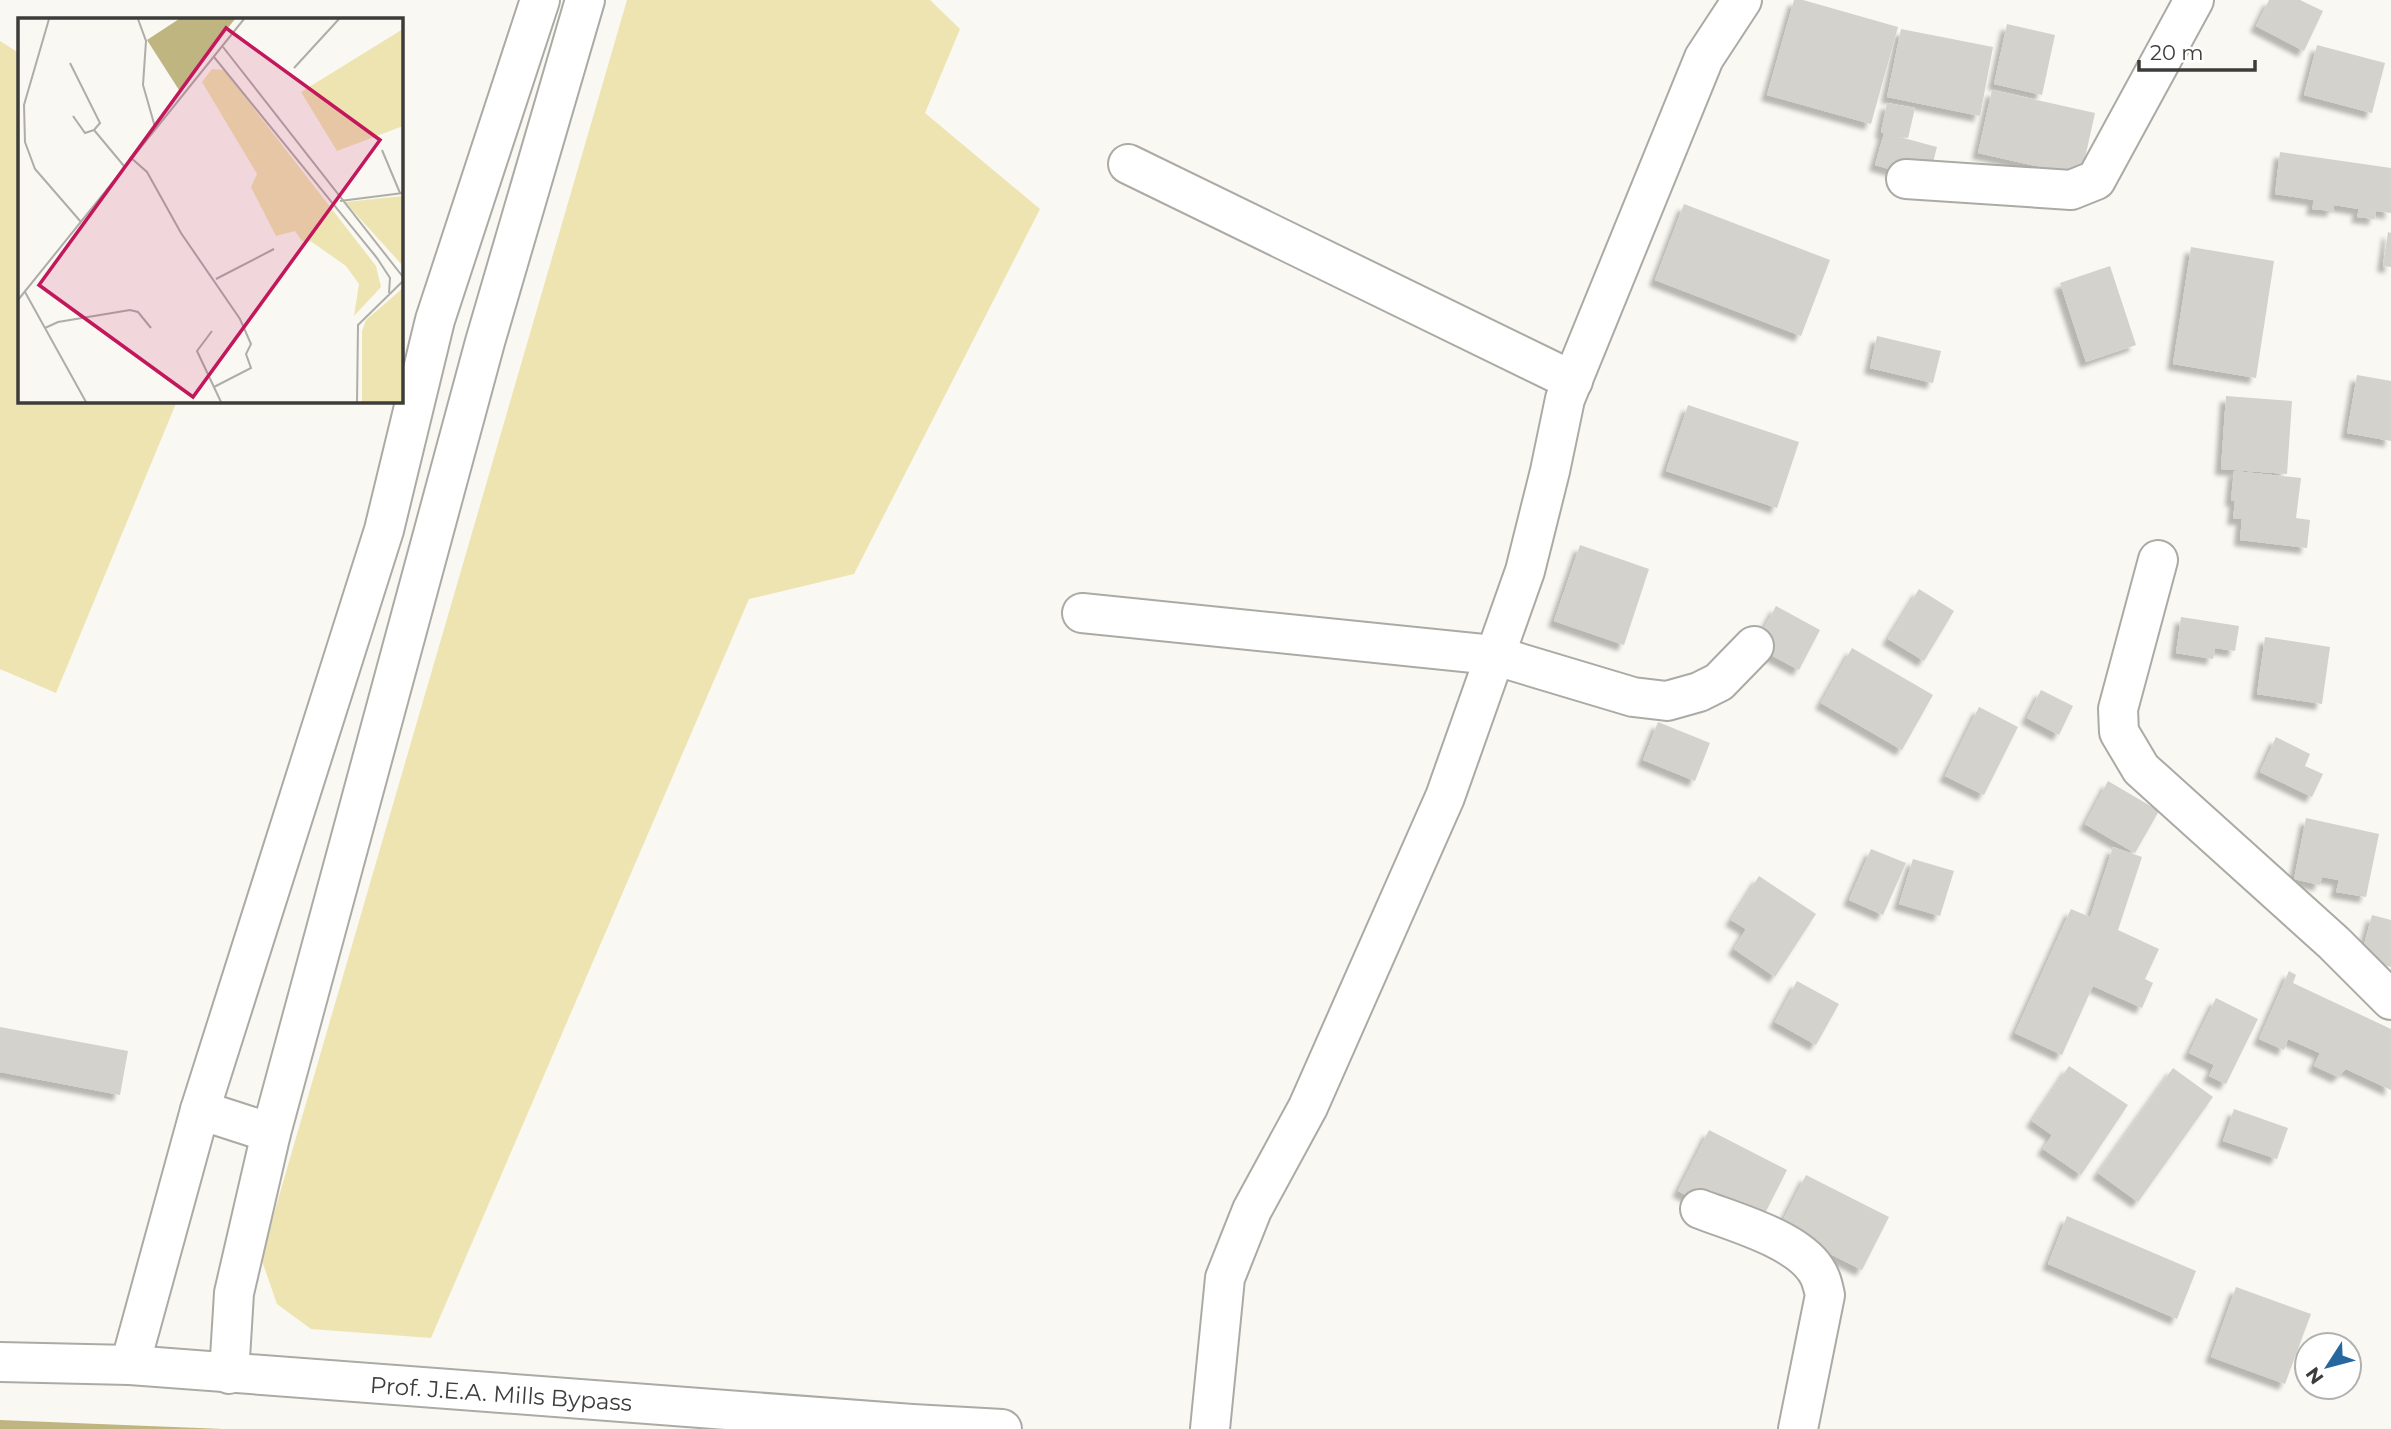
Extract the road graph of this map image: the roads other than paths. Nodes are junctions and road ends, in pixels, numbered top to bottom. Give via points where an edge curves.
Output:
1 (540, 0) edge
2 (584, 0) edge
3 (1742, 0) edge
4 (2194, 0) edge
5 (1129, 164) dead end
6 (1906, 179) dead end
7 (435, 320) junction
8 (485, 342) junction
9 (1573, 381) junction
10 (384, 530) junction
11 (428, 550) junction
12 (2158, 560) dead end
13 (1082, 613) dead end
14 (1754, 646) dead end
15 (1493, 655) junction
16 (2391, 1000) edge
17 (200, 1110) junction
18 (271, 1133) junction
19 (1700, 1209) dead end
20 (0, 1362) edge
21 (130, 1365) junction
22 (229, 1374) junction
23 (910, 1427) edge
24 (1002, 1429) edge
25 (1210, 1429) edge
26 (1798, 1429) edge

1 - 7 street
2 - 8 street
3 - 9 street via 1704,58
4 - 6 street via 2096,180 2071,190
5 - 9 street
7 - 8 street
7 - 10 street
8 - 11 street
9 - 15 street via 1564,399 1525,570
10 - 11 street
10 - 17 street
11 - 18 street
12 - 16 street via 2118,709 2119,732 2141,769
13 - 15 street
14 - 15 street via 1719,682 1667,701 1633,697
15 - 25 street via 1445,797 1308,1107 1252,1210 1225,1278
17 - 18 street
17 - 21 street
18 - 22 street via 234,1293
19 - 26 street via 1780,1241 1815,1268 1821,1281 1825,1295
20 - 21 street, Prof. J.E.A. Mills Bypass
21 - 22 street, Prof. J.E.A. Mills Bypass
22 - 23 street, Prof. J.E.A. Mills Bypass
23 - 24 street, Prof. J.E.A. Mills Bypass

